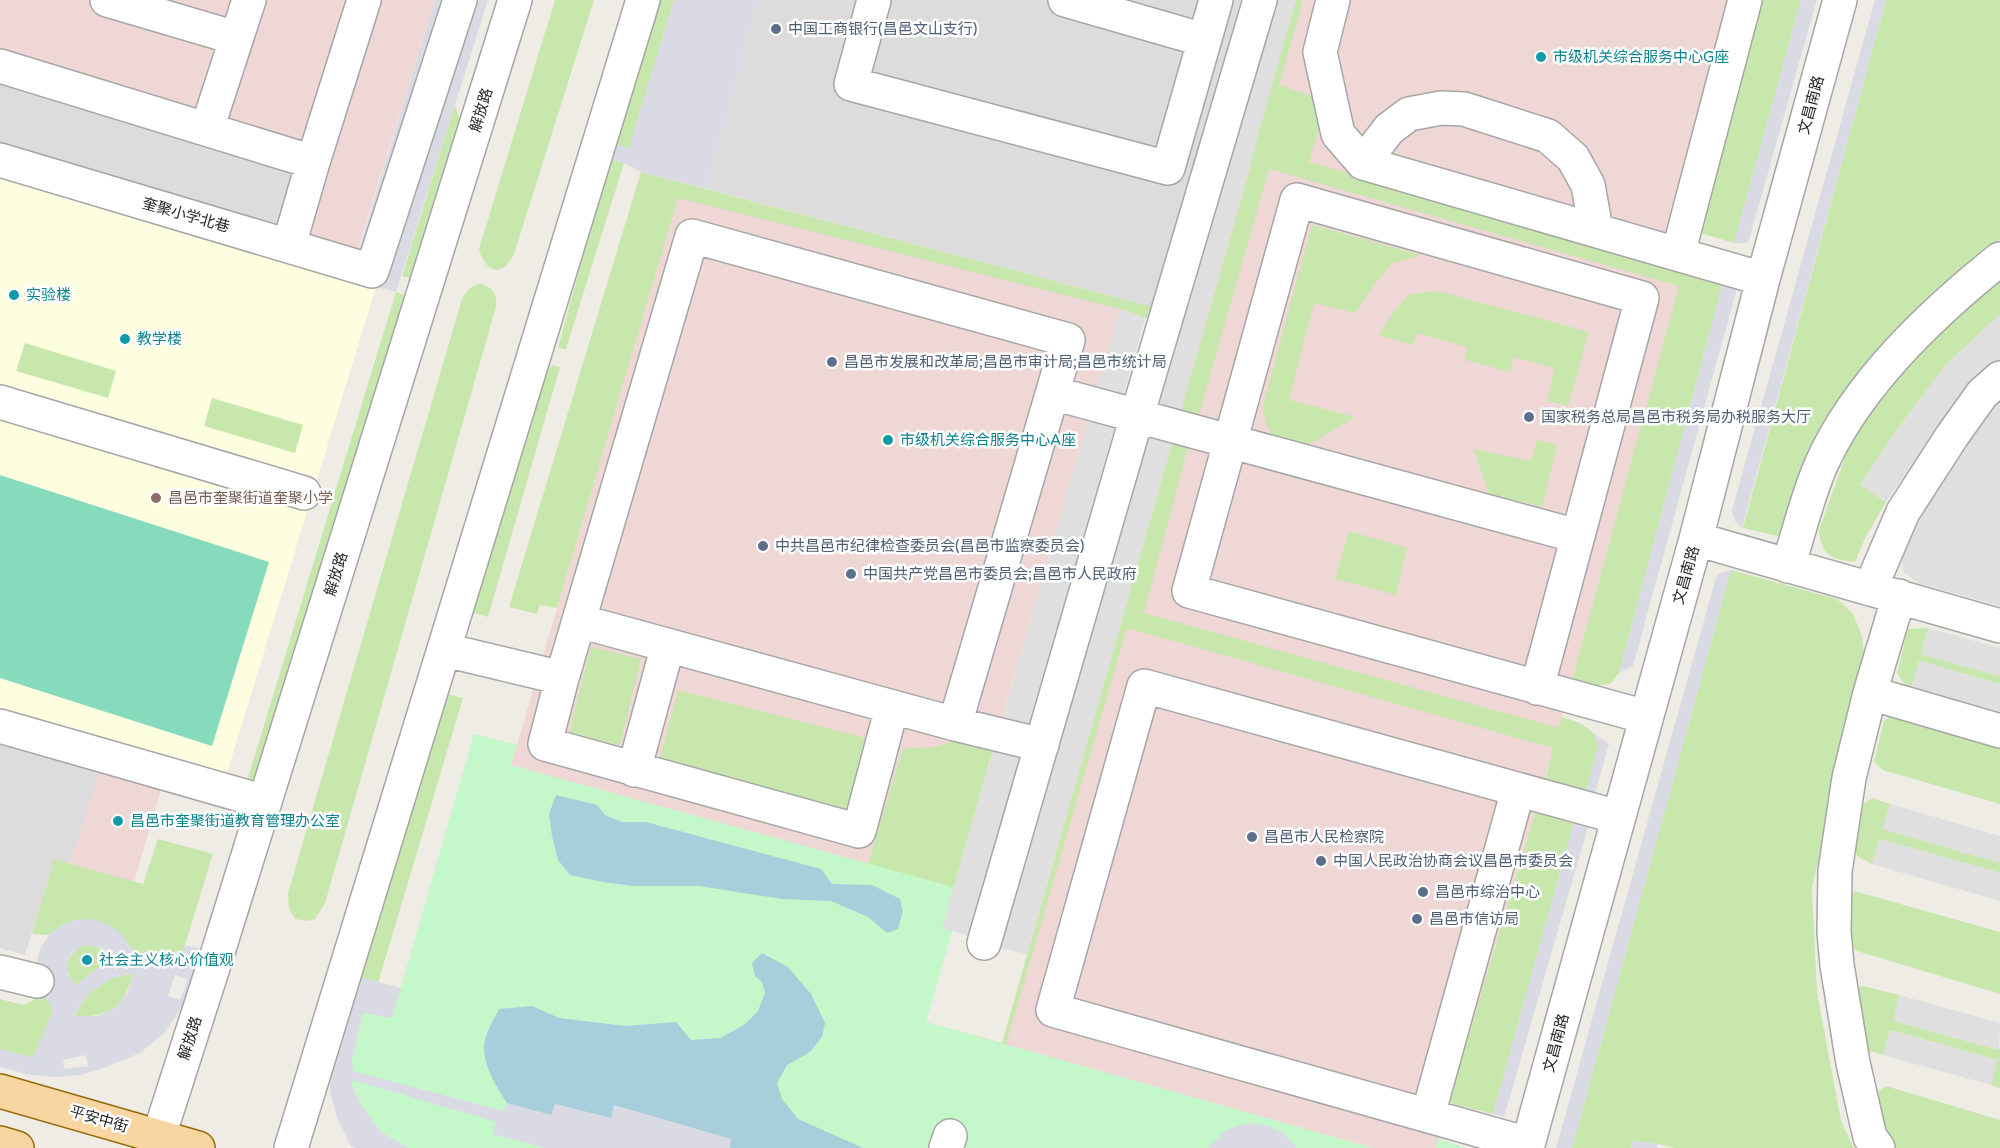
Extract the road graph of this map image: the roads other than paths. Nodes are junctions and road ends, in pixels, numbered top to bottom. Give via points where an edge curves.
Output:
1 (107, 0) edge
2 (249, 0) edge
3 (364, 0) edge
4 (460, 0) edge
5 (515, 0) edge
6 (643, 0) edge
7 (874, 0) edge
8 (1065, 0) edge
9 (1216, 0) edge
10 (1260, 0) edge
11 (1333, 0) edge
12 (1745, 0) edge
13 (1840, 0) edge
14 (236, 38) junction
15 (1204, 40) junction
16 (0, 66) edge
17 (207, 129) junction
18 (0, 160) edge
19 (313, 162) junction
20 (1363, 163) junction
21 (1596, 230) junction
22 (290, 245) junction
23 (1678, 254) junction
24 (2000, 259) edge
25 (1763, 279) junction
26 (2000, 378) edge
27 (1053, 393) junction
28 (0, 402) edge
29 (1137, 416) junction
30 (1231, 441) junction
31 (304, 493) dead end
32 (1578, 537) junction
33 (1696, 539) junction
34 (1788, 566) junction
35 (1884, 593) junction
36 (579, 621) junction
37 (2000, 626) edge
38 (668, 645) junction
39 (445, 650) junction
40 (562, 678) junction
41 (1537, 688) junction
42 (1870, 693) junction
43 (892, 707) junction
44 (1646, 717) junction
45 (955, 724) junction
46 (0, 726) edge
47 (2000, 731) edge
48 (1042, 745) junction
49 (634, 770) junction
50 (1518, 790) junction
51 (265, 802) junction
52 (1618, 817) junction
53 (984, 943) dead end
54 (0, 972) edge
55 (37, 981) dead end
56 (0, 1091) edge
57 (1428, 1115) junction
58 (156, 1142) edge
59 (0, 1143) edge
60 (1528, 1146) edge
61 (17, 1148) edge
62 (198, 1148) edge
63 (291, 1148) edge
64 (1878, 1148) edge

1 - 14 street
2 - 14 street
3 - 19 street
4 - 22 street, 奎聚小学北巷 via 372,271
5 - 51 street, 解放路
6 - 39 street
7 - 15 street via 851,84 1168,168
8 - 15 street
9 - 15 street
10 - 29 street
11 - 20 street via 1320,52 1338,134
12 - 23 street
13 - 25 street, 文昌南路
14 - 17 street
16 - 17 street
17 - 19 street
18 - 22 street, 奎聚小学北巷
19 - 22 street
20 - 21 street
20 - 21 street via 1389,129 1409,114 1441,108 1464,110 1548,136 1573,158 1588,185
21 - 23 street
23 - 25 street
24 - 34 street via 1928,321 1878,375 1845,422 1821,465
25 - 33 street, 文昌南路
26 - 35 street via 1982,394 1903,512
27 - 29 street
27 - 36 street via 1068,340 692,236
27 - 45 street
28 - 31 street
29 - 30 street
29 - 48 street
30 - 32 street
30 - 32 street via 1297,200 1308,203 1642,298
30 - 41 street via 1189,591
32 - 41 street
33 - 34 street
33 - 44 street, 文昌南路
34 - 35 street
35 - 37 street
35 - 42 street
36 - 38 street
36 - 40 street
38 - 43 street
38 - 49 street
39 - 40 street
39 - 63 street
40 - 49 street via 545,744
41 - 44 street
42 - 47 street
42 - 64 street via 1849,778 1834,871 1834,932 1853,1063 1870,1137
43 - 45 street
43 - 49 street via 859,831
44 - 52 street, 文昌南路
45 - 48 street
46 - 51 street
48 - 53 street
50 - 52 street
50 - 57 street
50 - 57 street via 1144,686 1059,987 1053,1010
51 - 58 street, 解放路
52 - 60 street, 文昌南路
54 - 55 street
56 - 58 main road, 平安中街
57 - 60 street
58 - 62 main road, 平安中街
59 - 61 main road

